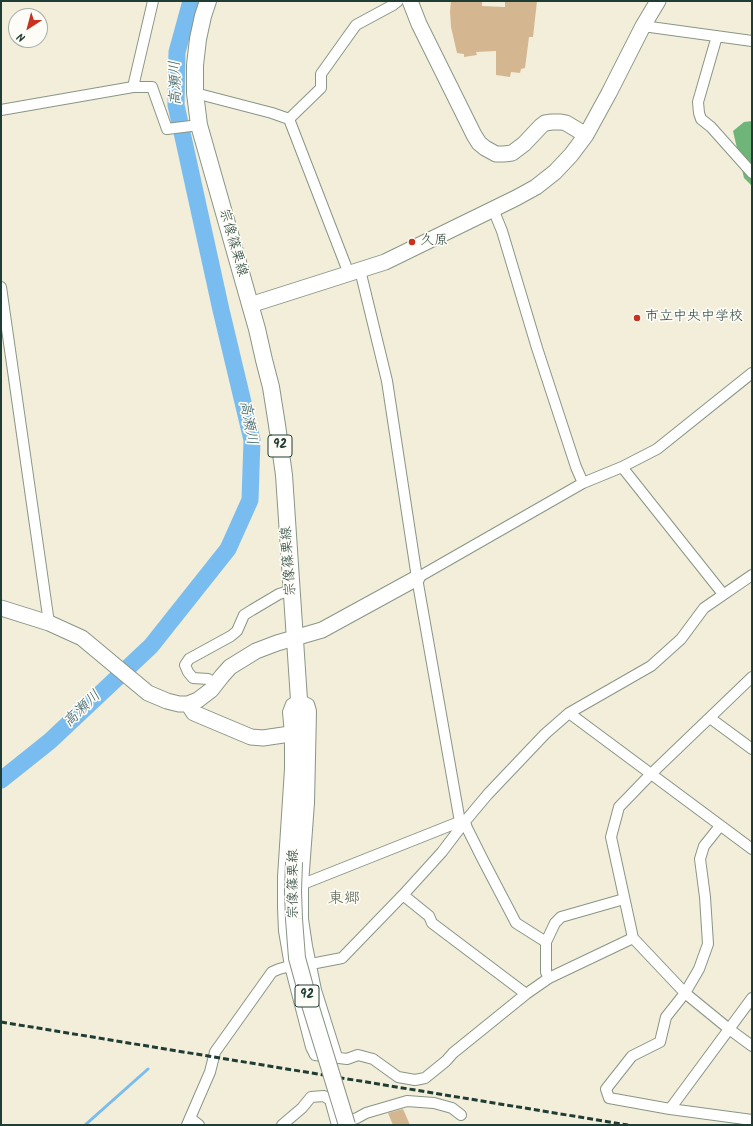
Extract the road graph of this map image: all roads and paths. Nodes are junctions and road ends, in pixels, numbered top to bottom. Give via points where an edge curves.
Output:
1 (154, 1) edge
2 (208, 1) edge
3 (398, 1) edge
4 (410, 1) edge
5 (658, 1) edge
6 (643, 26) junction
7 (716, 36) junction
8 (752, 41) edge
9 (133, 87) junction
10 (195, 93) junction
11 (1, 110) edge
12 (289, 119) junction
13 (195, 126) junction
14 (586, 135) junction
15 (752, 173) edge
16 (493, 209) junction
17 (355, 272) junction
18 (1, 287) edge
19 (250, 305) junction
20 (752, 373) edge
21 (622, 467) junction
22 (584, 483) junction
23 (752, 575) edge
24 (417, 578) junction
25 (292, 590) junction
26 (723, 594) junction
27 (1, 608) edge
28 (49, 623) junction
29 (295, 638) junction
30 (752, 677) edge
31 (216, 684) junction
32 (299, 699) junction
33 (188, 704) junction
34 (569, 713) junction
35 (710, 718) junction
36 (290, 734) junction
37 (752, 749) edge
38 (651, 774) junction
39 (464, 821) junction
40 (720, 826) junction
41 (752, 849) edge
42 (303, 884) junction
43 (403, 895) junction
44 (624, 899) junction
45 (633, 938) junction
46 (546, 942) junction
47 (311, 964) junction
48 (290, 966) junction
49 (549, 978) junction
50 (685, 993) junction
51 (526, 994) junction
52 (752, 998) edge
53 (729, 1029) junction
54 (752, 1046) edge
55 (337, 1057) junction
56 (670, 1109) junction
57 (461, 1115) dead end
58 (752, 1120) edge
59 (188, 1122) edge
60 (347, 1123) edge
61 (198, 1125) edge
62 (282, 1125) edge

1 - 9 street
2 - 10 main road, 宗像篠栗線 / 92 via 198,39
3 - 12 street via 356,25 321,74 321,88
4 - 14 street via 474,135 485,148 496,154 512,153 541,126 552,122 566,123
5 - 6 street
6 - 7 street
6 - 14 street
7 - 8 street
7 - 15 street via 698,102 699,113 701,119 711,126
9 - 11 street
9 - 13 street via 152,87 167,129
10 - 12 street
10 - 13 main road, 宗像篠栗線 / 92
12 - 17 street
13 - 19 main road, 宗像篠栗線 / 92
14 - 16 street via 555,172 536,187
16 - 17 street via 385,262
16 - 22 street via 571,452
17 - 19 street
17 - 24 street via 387,380
18 - 28 street
19 - 25 main road, 宗像篠栗線 / 92 via 271,387 277,425 284,475
20 - 21 street via 657,449
21 - 22 street
21 - 26 street
22 - 24 street
23 - 26 street
24 - 29 street via 322,630
24 - 39 street
25 - 29 main road, 宗像篠栗線 / 92
25 - 31 street via 279,594 244,615 237,631 185,665 192,678 208,679
26 - 34 street via 704,608 681,638 651,666
27 - 28 street
28 - 33 street via 82,638 148,693 167,701
29 - 31 street via 256,652 230,667
29 - 32 main road, 宗像篠栗線 / 92
30 - 35 street
31 - 33 street via 198,700
32 - 36 street via 290,704
32 - 42 street via 309,704 311,711 309,803
32 - 60 main road, 宗像篠栗線 / 92, bridge via 301,754 293,891 298,958
33 - 36 street via 194,713 251,737
34 - 38 street
34 - 39 street via 545,734
35 - 37 street
35 - 38 street
36 - 48 street via 283,908
38 - 40 street
38 - 44 street via 618,807 611,837
39 - 42 street
39 - 43 street via 442,852
39 - 46 street via 516,924
40 - 41 street
40 - 50 street via 704,846 700,859 708,944
42 - 47 street via 303,919
43 - 47 street via 342,958
43 - 51 street via 429,916 432,922
44 - 45 street
44 - 46 street via 561,917 555,923
45 - 49 street
45 - 50 street
46 - 49 street via 546,972
47 - 48 street
47 - 55 street via 316,990
48 - 55 street via 315,1055
48 - 59 street via 272,972 218,1047
49 - 51 street
50 - 53 street
50 - 56 street via 666,1017 660,1042 632,1056 606,1089 610,1098
51 - 55 street via 425,1078 415,1080 398,1077 373,1059 358,1055 347,1059
52 - 53 street
53 - 54 street
53 - 56 street
56 - 58 street
57 - 60 street via 452,1108 434,1103 407,1100 366,1113
59 - 61 street
60 - 62 street via 324,1096 311,1098

